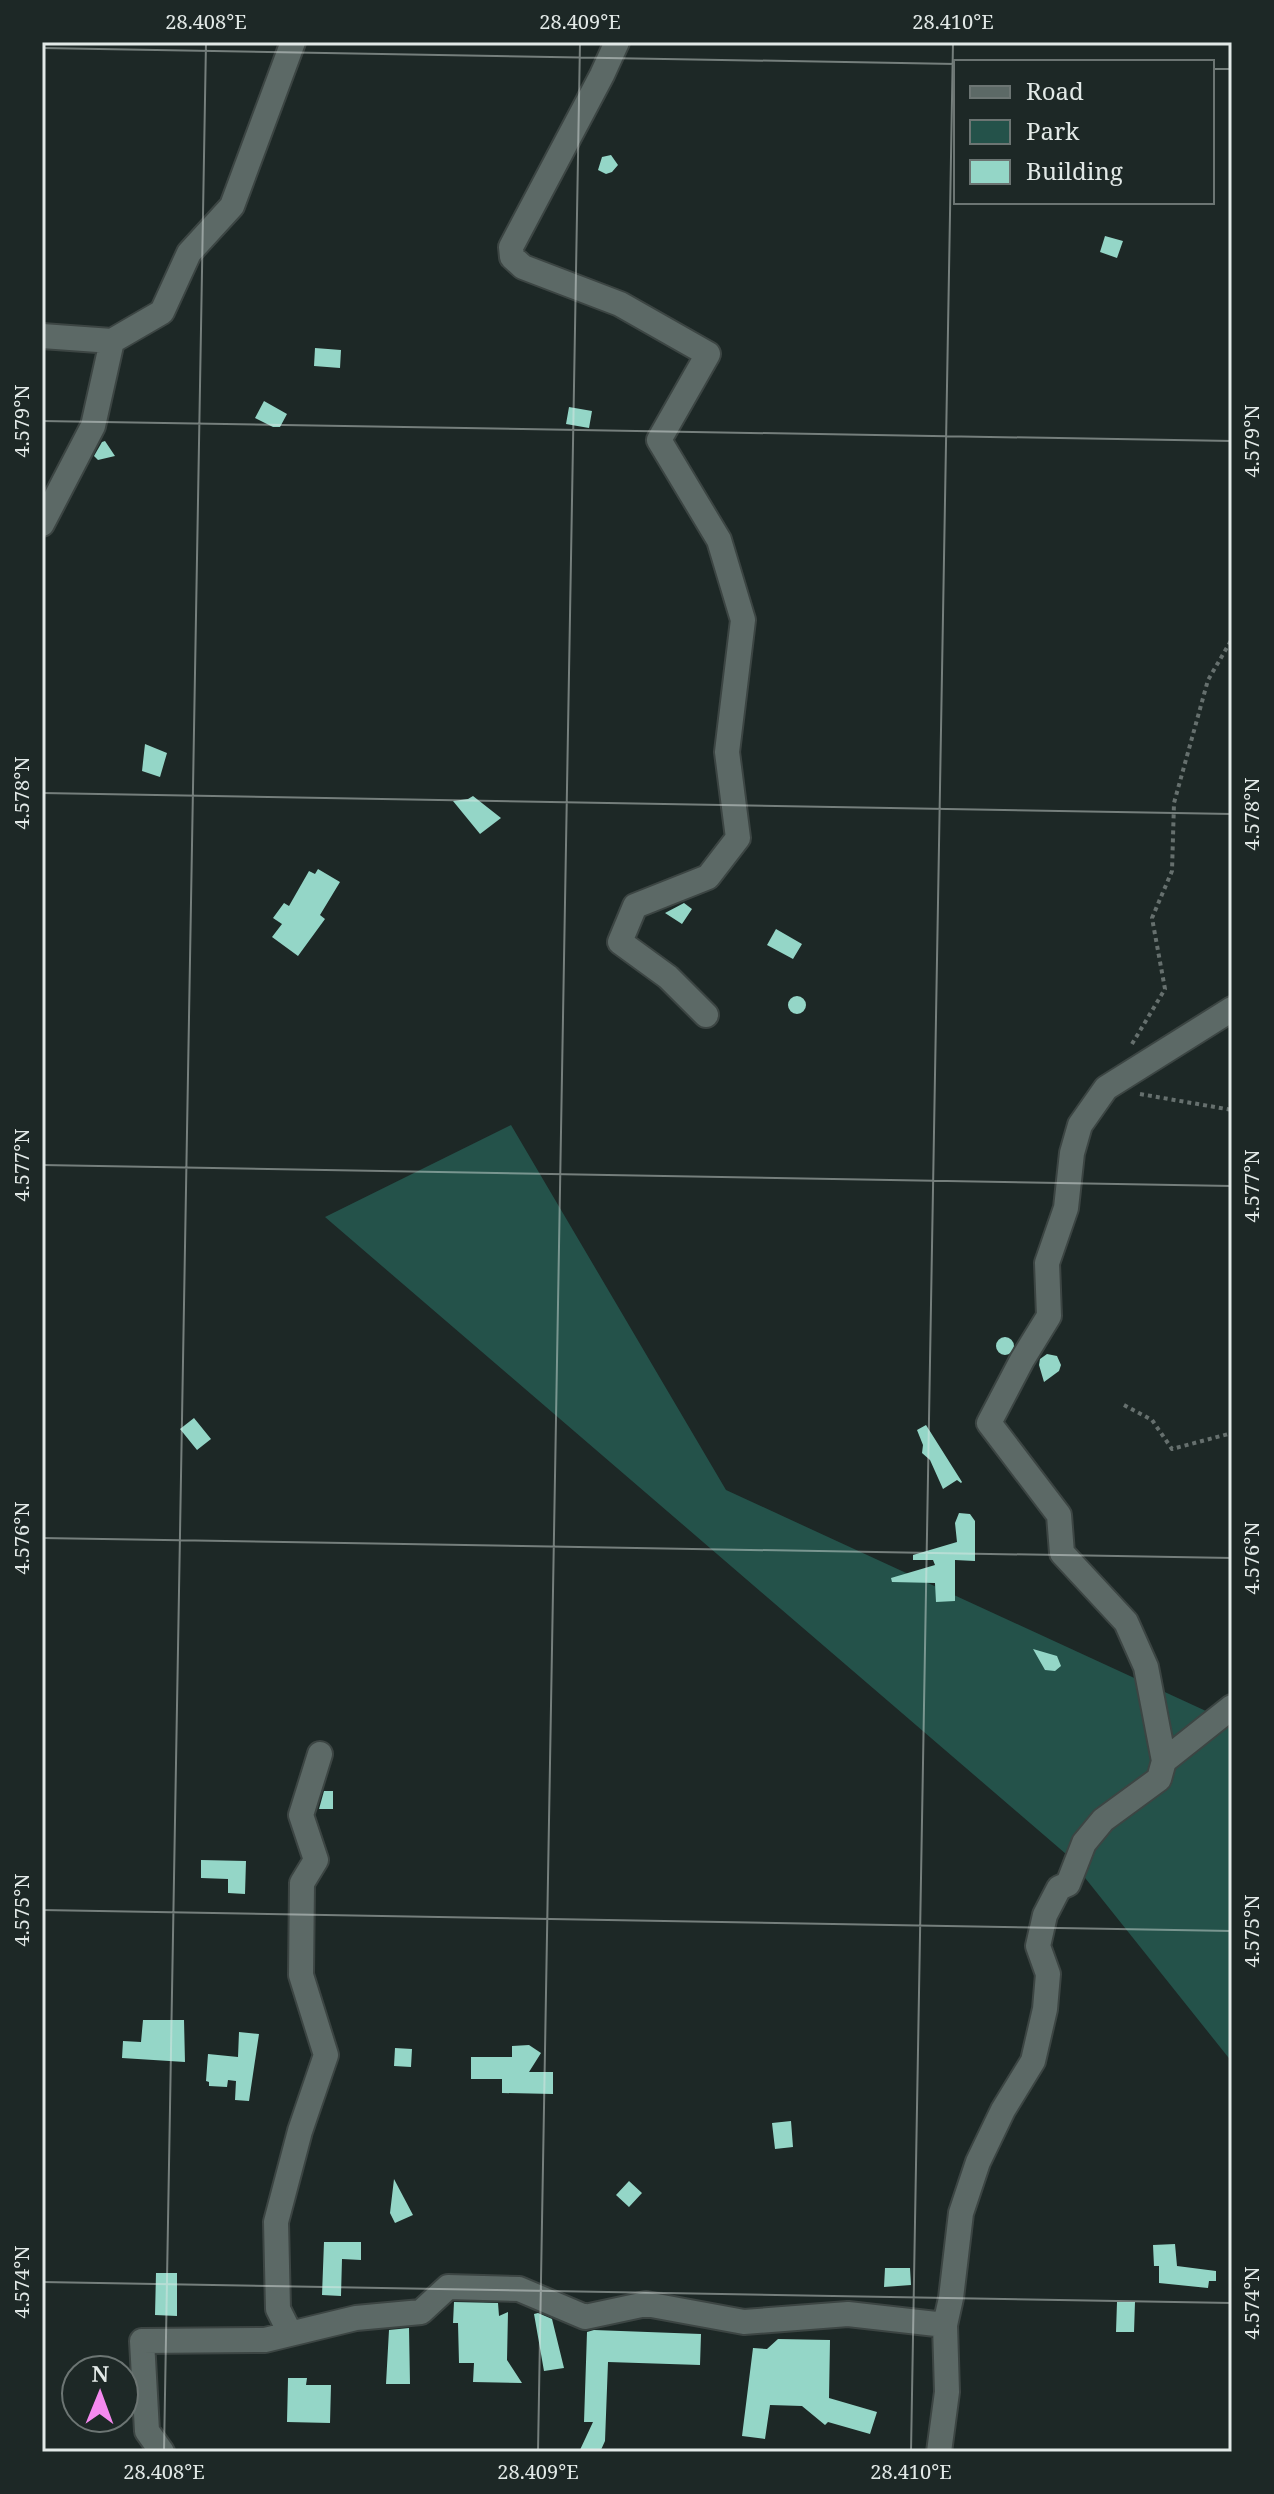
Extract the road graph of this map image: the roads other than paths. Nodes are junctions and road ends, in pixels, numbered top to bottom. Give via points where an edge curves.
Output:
1 (293, 42) edge
2 (617, 42) edge
3 (42, 336) edge
4 (112, 341) junction
5 (42, 524) edge
6 (1232, 1009) edge
7 (706, 1015) dead end
8 (1232, 1707) edge
9 (320, 1754) dead end
10 (1164, 1761) junction
11 (945, 2325) junction
12 (290, 2333) junction
13 (162, 2452) edge
14 (939, 2452) edge

1 - 4 street via 232,206 189,253 162,312
2 - 7 street via 511,247 512,257 523,267 620,304 708,354 659,440 719,540 743,620 727,752 738,838 708,877 635,906 620,942 668,977
3 - 4 street
4 - 5 street via 93,426
6 - 10 street via 1106,1088 1080,1125 1066,1208 1047,1263 1049,1316 989,1423 1059,1515 1062,1553 1126,1622 1146,1667
8 - 10 street
9 - 12 street via 301,1815 316,1860 302,1883 301,1975 326,2055 276,2222 278,2309
10 - 11 street via 1159,1779 1103,1820 1084,1843 1068,1884 1059,1888 1045,1915 1038,1946 1048,1974 1033,2061 978,2162 961,2213
11 - 12 street via 848,2314 744,2322 646,2304 585,2317 519,2289 448,2287 421,2312 356,2318
11 - 14 street via 947,2392
12 - 13 street via 265,2340 142,2341 147,2431

